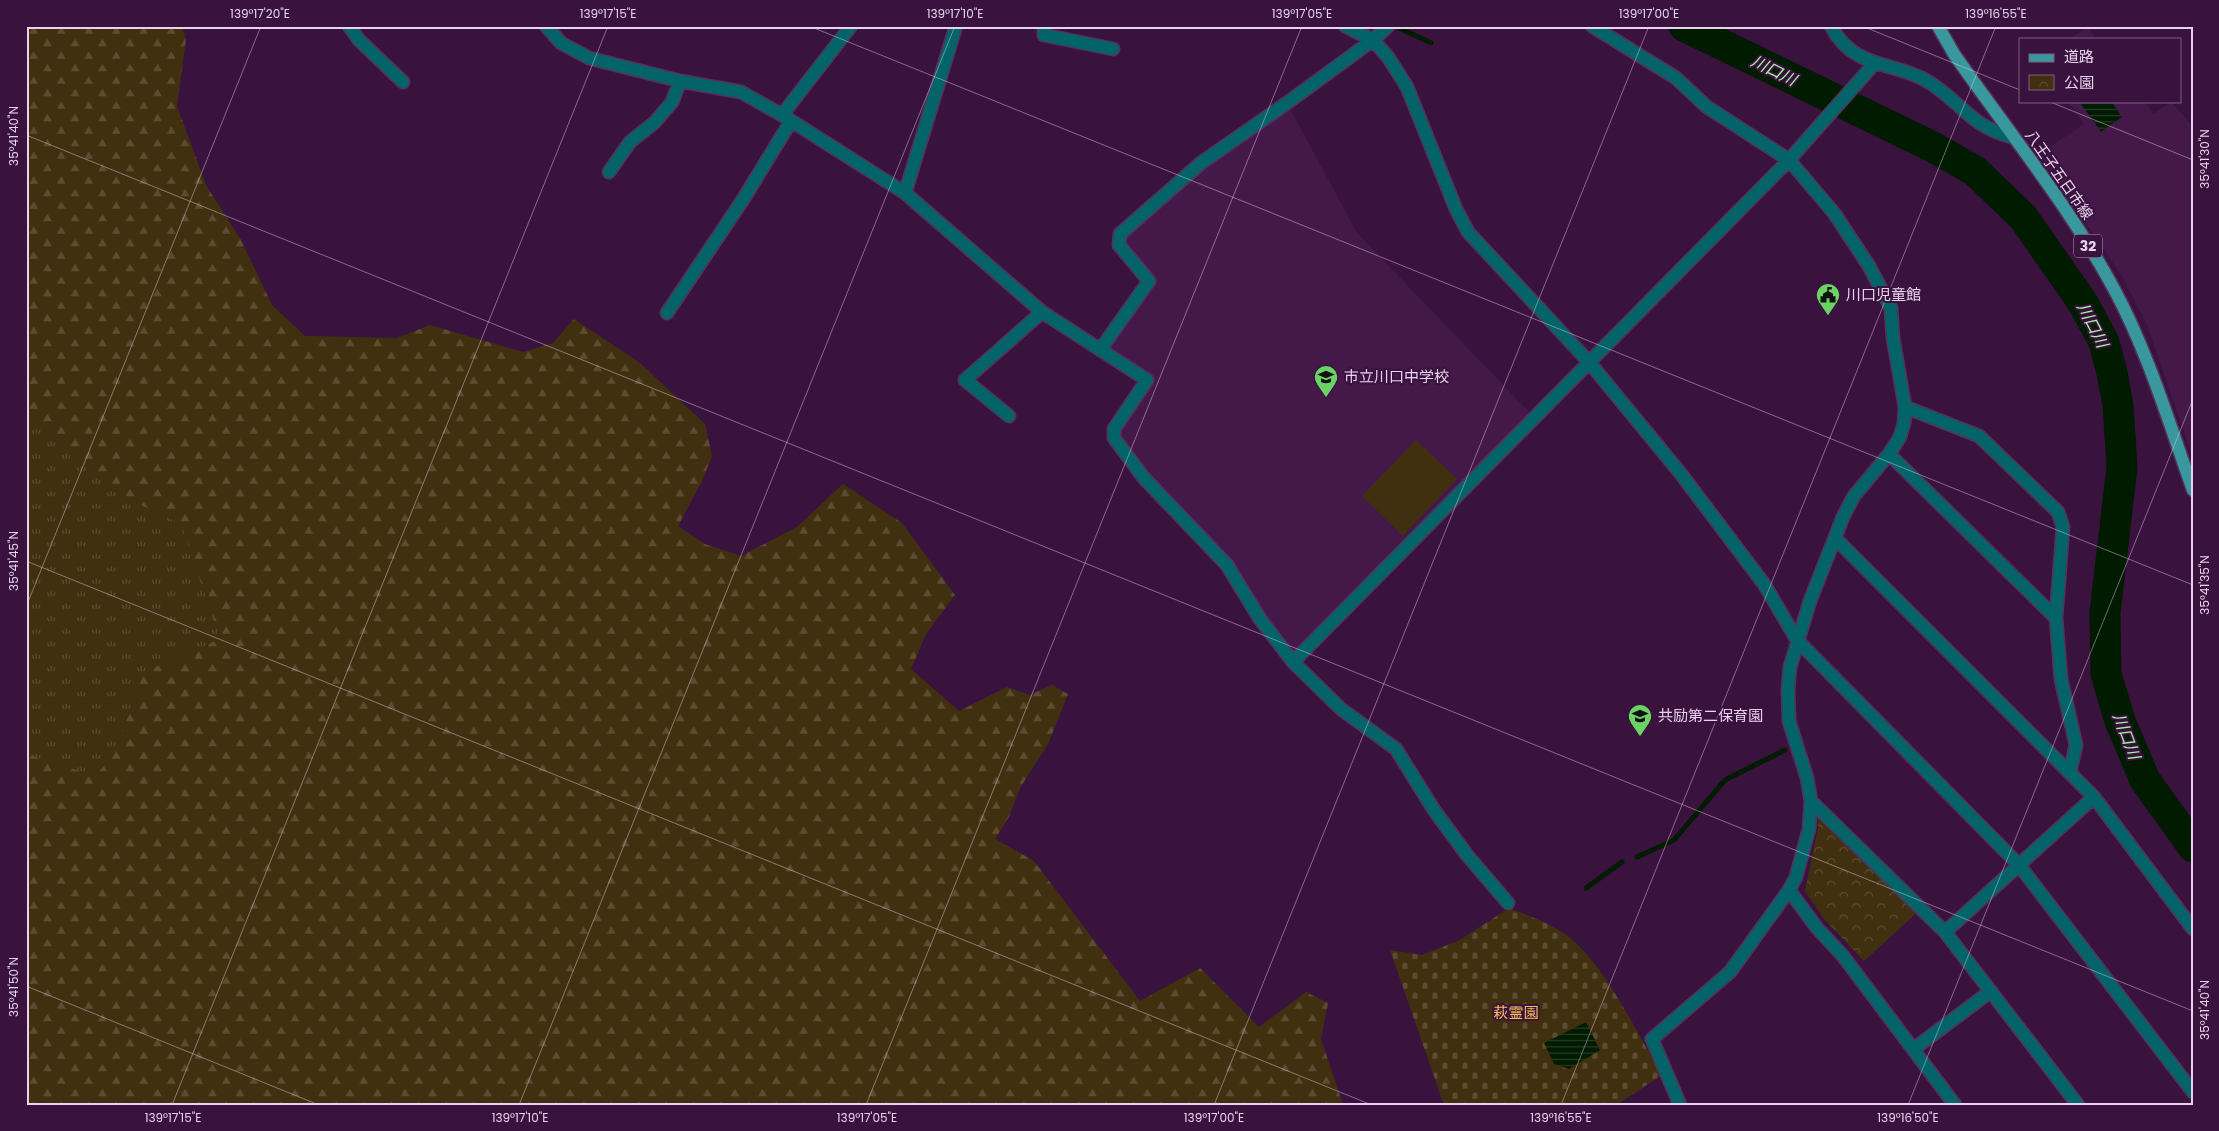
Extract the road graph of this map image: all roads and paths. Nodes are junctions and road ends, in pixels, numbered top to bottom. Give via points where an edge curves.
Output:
1 (349, 26) edge
2 (546, 26) edge
3 (851, 26) edge
4 (956, 26) edge
5 (1044, 26) edge
6 (1345, 26) edge
7 (1592, 26) edge
8 (1831, 26) edge
9 (1938, 26) edge
10 (1387, 28) edge
11 (1373, 40) junction
12 (1113, 49) dead end
13 (1874, 64) junction
14 (680, 81) junction
15 (403, 82) dead end
16 (786, 118) junction
17 (2012, 137) junction
18 (1789, 160) junction
19 (609, 172) dead end
20 (905, 193) junction
21 (1042, 312) junction
22 (667, 313) dead end
23 (1100, 350) junction
24 (1589, 362) junction
25 (1905, 407) junction
26 (1009, 416) dead end
27 (1889, 454) junction
28 (2193, 490) edge
29 (1835, 538) junction
30 (2056, 618) junction
31 (1797, 640) junction
32 (1293, 662) junction
33 (2070, 772) junction
34 (2094, 797) junction
35 (1811, 801) junction
36 (2019, 865) junction
37 (1789, 890) junction
38 (1508, 903) dead end
39 (2193, 929) edge
40 (1945, 932) junction
41 (1991, 991) junction
42 (1915, 1048) junction
43 (2193, 1092) edge
44 (1680, 1105) edge
45 (1955, 1105) edge
46 (2078, 1105) edge

1 - 15 street via 359,40
2 - 14 street via 561,44 589,58
3 - 16 street
4 - 20 street
5 - 12 street via 1044,35
6 - 11 street
7 - 18 street via 1676,78 1706,107
8 - 13 street via 1836,37
9 - 17 main road, 八王子五日市線 / 32
10 - 11 street
11 - 23 street via 1201,163 1120,234 1119,245 1149,282
11 - 24 street via 1407,87 1468,232
13 - 17 street via 1927,81 1988,130
13 - 18 street
14 - 16 street via 741,92
14 - 19 street via 672,102 655,122 630,142
16 - 20 street
16 - 22 street via 744,198
17 - 28 main road, 八王子五日市線 / 32 via 2077,229 2118,296 2138,340
18 - 24 street
18 - 25 street via 1834,213 1869,266 1891,308
20 - 21 street
21 - 23 street
21 - 26 street via 965,380
23 - 32 street via 1147,380 1114,429 1114,438 1144,478 1227,565 1260,619
24 - 31 street via 1681,474 1764,584
24 - 32 street
25 - 27 street via 1900,437
25 - 30 street via 1979,436 2058,512 2063,527
27 - 29 street via 1854,496
27 - 30 street
29 - 31 street
29 - 33 street
30 - 33 street via 2061,680 2076,745
31 - 35 street via 1790,667 1789,722
31 - 36 street
32 - 38 street via 1341,709 1396,749 1434,810
33 - 34 street
34 - 36 street
34 - 39 street
35 - 37 street via 1809,829 1796,877
35 - 40 street
36 - 40 street
36 - 43 street
37 - 42 street
37 - 44 street via 1730,972 1652,1038
40 - 41 street
41 - 42 street
41 - 46 street
42 - 45 street

